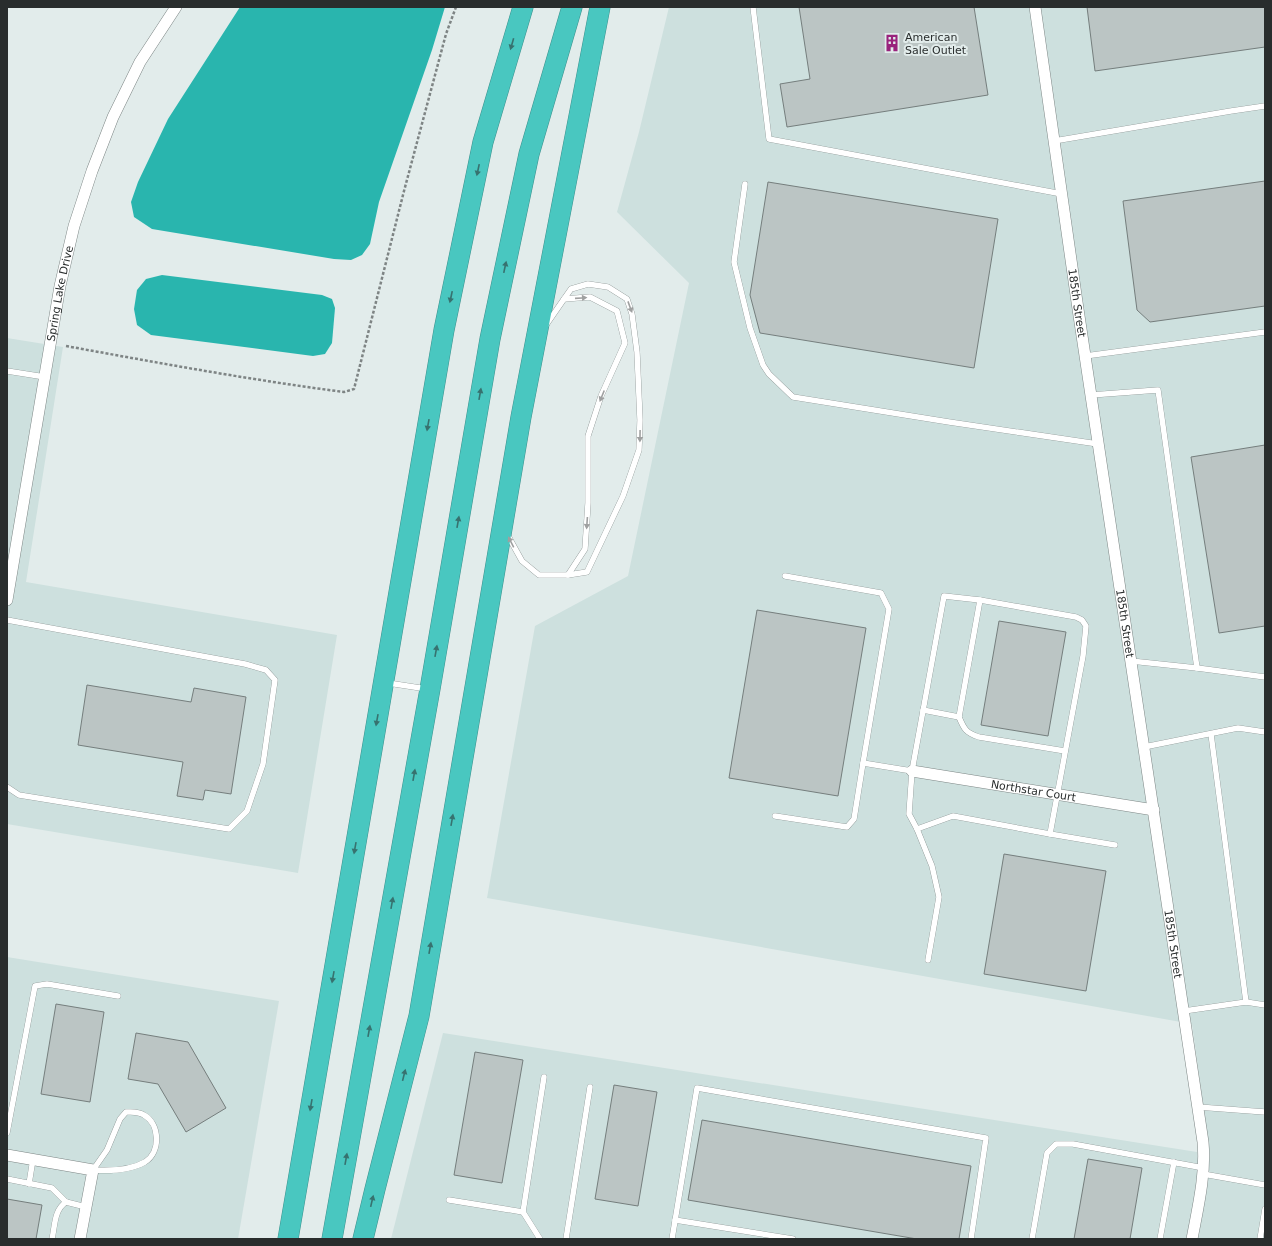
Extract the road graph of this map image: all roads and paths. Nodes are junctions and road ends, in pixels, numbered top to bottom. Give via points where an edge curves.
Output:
1 (176, 7) edge
2 (456, 7) edge
3 (523, 7) edge
4 (572, 7) edge
5 (600, 7) edge
6 (753, 7) edge
7 (1035, 7) edge
8 (1265, 106) edge
9 (1054, 141) junction
10 (745, 184) dead end
11 (1062, 194) junction
12 (564, 299) junction
13 (1265, 332) edge
14 (536, 340) junction
15 (66, 346) dead end
16 (1085, 356) junction
17 (7, 371) edge
18 (45, 377) junction
19 (1091, 395) junction
20 (1098, 444) junction
21 (502, 524) junction
22 (568, 575) junction
23 (785, 576) dead end
24 (9, 580) edge
25 (7, 600) edge
26 (980, 600) junction
27 (7, 620) edge
28 (1131, 661) junction
29 (1197, 668) junction
30 (1265, 677) edge
31 (384, 682) junction
32 (430, 689) junction
33 (923, 710) junction
34 (959, 717) junction
35 (1265, 732) edge
36 (1211, 734) junction
37 (1144, 747) junction
38 (1065, 751) junction
39 (863, 763) junction
40 (912, 771) junction
41 (7, 787) edge
42 (1057, 795) junction
43 (1154, 810) junction
44 (775, 816) dead end
45 (917, 829) junction
46 (1050, 834) junction
47 (1115, 845) dead end
48 (928, 960) dead end
49 (118, 996) dead end
50 (1246, 1002) junction
51 (1265, 1005) edge
52 (1184, 1011) junction
53 (544, 1077) dead end
54 (590, 1086) dead end
55 (1198, 1107) junction
56 (1265, 1112) edge
57 (7, 1133) edge
58 (7, 1155) edge
59 (33, 1160) junction
60 (1174, 1162) junction
61 (93, 1170) junction
62 (1204, 1171) junction
63 (7, 1180) edge
64 (30, 1184) junction
65 (1265, 1185) edge
66 (449, 1200) dead end
67 (66, 1202) junction
68 (86, 1207) junction
69 (1265, 1208) edge
70 (524, 1212) junction
71 (675, 1220) junction
72 (52, 1239) edge
73 (80, 1239) edge
74 (288, 1239) edge
75 (332, 1239) edge
76 (364, 1239) edge
77 (540, 1239) edge
78 (566, 1239) edge
79 (672, 1239) edge
80 (792, 1239) edge
81 (971, 1239) edge
82 (1032, 1239) edge
83 (1160, 1239) edge
84 (1192, 1239) edge
85 (1260, 1239) edge

1 - 18 street, Spring Lake Drive via 140,62 113,117 92,171 74,226 60,286
2 - 15 path via 446,34 354,388 344,392 279,384
3 -> 31 highway via 483,142 449,306
32 -> 4 highway via 490,338 528,154
5 - 14 highway
6 - 11 lane via 769,138
7 - 9 street, 185th Street
8 - 9 lane
9 - 11 street, 185th Street
10 - 20 lane via 734,262 750,328 764,365 769,374 793,397
11 - 16 street, 185th Street
12 - 14 lane
12 -> 22 lane via 590,297 616,311 625,343 601,396 588,436 585,549
12 -> 22 lane via 571,289 588,284 608,287 627,298 636,344 640,420 639,450 623,496 586,572
13 - 16 lane
14 - 21 highway
16 - 19 street, 185th Street
17 - 18 lane
18 - 24 street, Spring Lake Drive
19 - 20 street, 185th Street
19 - 29 lane via 1158,390
20 - 28 street, 185th Street
22 -> 21 lane via 539,575 522,561
76 -> 21 highway via 419,1016
23 - 39 lane via 881,593 889,609
24 - 25 street, Spring Lake Drive
26 - 33 lane via 944,596
26 - 34 lane
26 - 38 lane via 1076,617 1086,626
27 - 41 lane via 245,664 266,670 275,680 263,764 247,811 229,829 19,795
28 - 29 lane
28 - 37 street, 185th Street
29 - 30 lane
31 - 32 lane
31 -> 74 highway
75 -> 32 highway
33 - 34 lane
33 - 40 lane
34 - 38 lane via 963,728 979,737
35 - 36 lane via 1238,728
36 - 37 lane
36 - 50 lane
37 - 43 street, 185th Street
38 - 42 lane
39 - 40 lane
39 - 44 lane via 854,819 847,827
40 - 42 street, Northstar Court
40 - 45 lane via 909,814
42 - 43 street, Northstar Court
42 - 46 lane
43 - 52 street, 185th Street
45 - 46 lane via 952,816
45 - 48 lane via 932,866 939,897
46 - 47 lane
49 - 57 lane via 46,984 35,986
50 - 51 lane
50 - 52 lane
52 - 55 street, 185th Street
53 - 70 lane
54 - 78 lane
55 - 56 lane
55 - 62 street, 185th Street
58 - 59 street
59 - 61 street
59 - 64 lane
60 - 62 lane
60 - 82 lane via 1073,1144 1056,1144 1047,1153
60 - 83 lane
61 - 61 lane via 114,1171 145,1162 156,1145 153,1123 144,1115 126,1112 120,1119 107,1150
61 - 68 street
62 - 65 lane
62 - 84 street, 185th Street
63 - 64 lane
64 - 67 lane via 52,1188
66 - 70 lane
67 - 68 lane
67 - 72 lane via 57,1212
68 - 73 street
69 - 85 lane
70 - 77 lane
71 - 79 lane
71 - 80 lane
71 - 81 lane via 697,1088 986,1138

